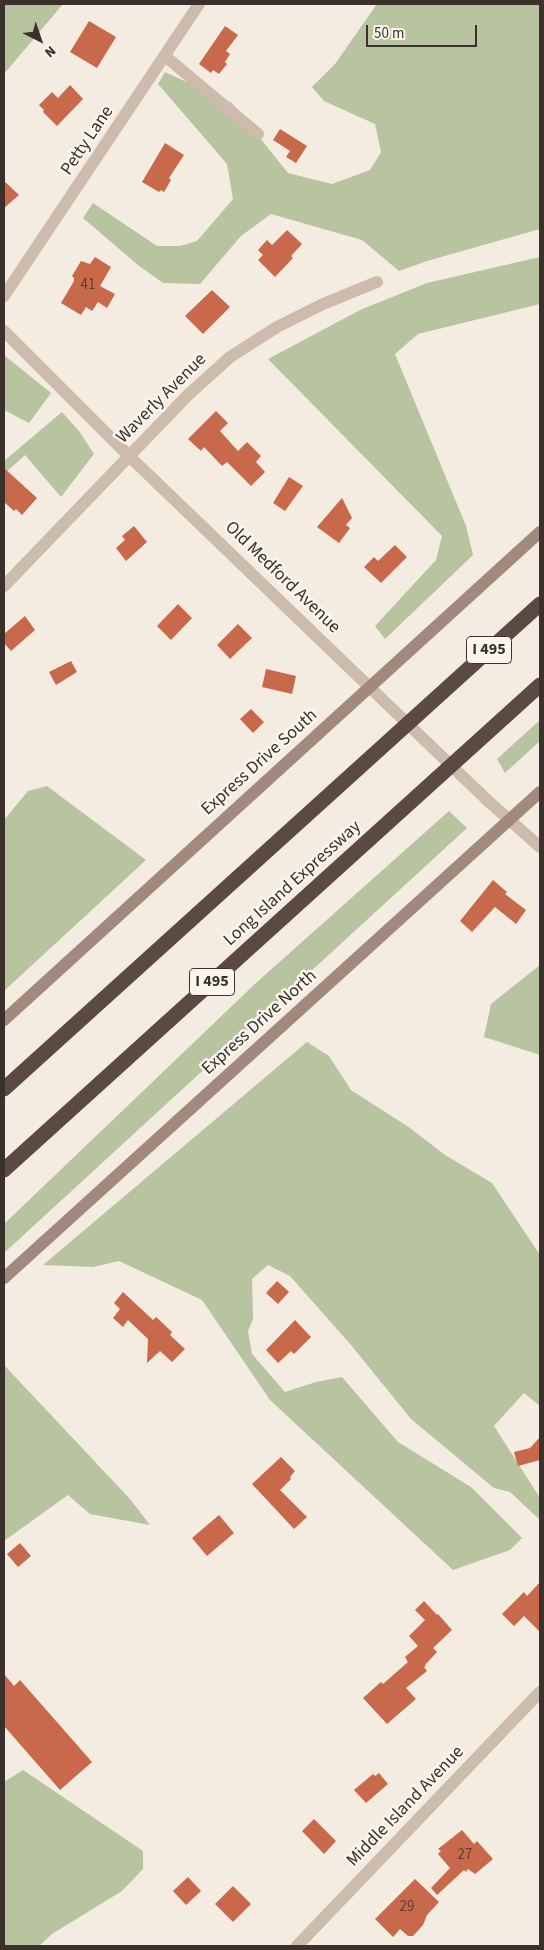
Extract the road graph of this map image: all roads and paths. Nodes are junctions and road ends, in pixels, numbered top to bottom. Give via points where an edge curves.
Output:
1 (199, 4) edge
2 (166, 56) junction
3 (258, 134) dead end
4 (376, 282) dead end
5 (4, 296) edge
6 (4, 331) edge
7 (129, 456) junction
8 (540, 532) edge
9 (4, 586) edge
10 (540, 604) edge
11 (540, 685) edge
12 (370, 686) junction
13 (540, 792) edge
14 (510, 820) junction
15 (540, 847) edge
16 (4, 1020) edge
17 (4, 1089) edge
18 (4, 1170) edge
19 (4, 1278) edge
20 (540, 1692) edge
21 (297, 1946) edge

1 - 2 street, Petty Lane
2 - 3 street
2 - 5 street, Petty Lane
4 - 7 street, Waverly Avenue via 277,327 230,357
6 - 7 street, Old Medford Avenue
7 - 9 street, Waverly Avenue
7 - 12 street, Old Medford Avenue
8 - 12 main road, Express Drive South
10 - 17 highway, I 495
11 - 18 highway, Long Island Expressway / I 495
12 - 14 street, Old Medford Avenue
12 - 16 main road, Express Drive South
13 - 14 main road, Express Drive North
14 - 15 street, Old Medford Avenue
14 - 19 main road, Express Drive North
20 - 21 street, Middle Island Avenue

